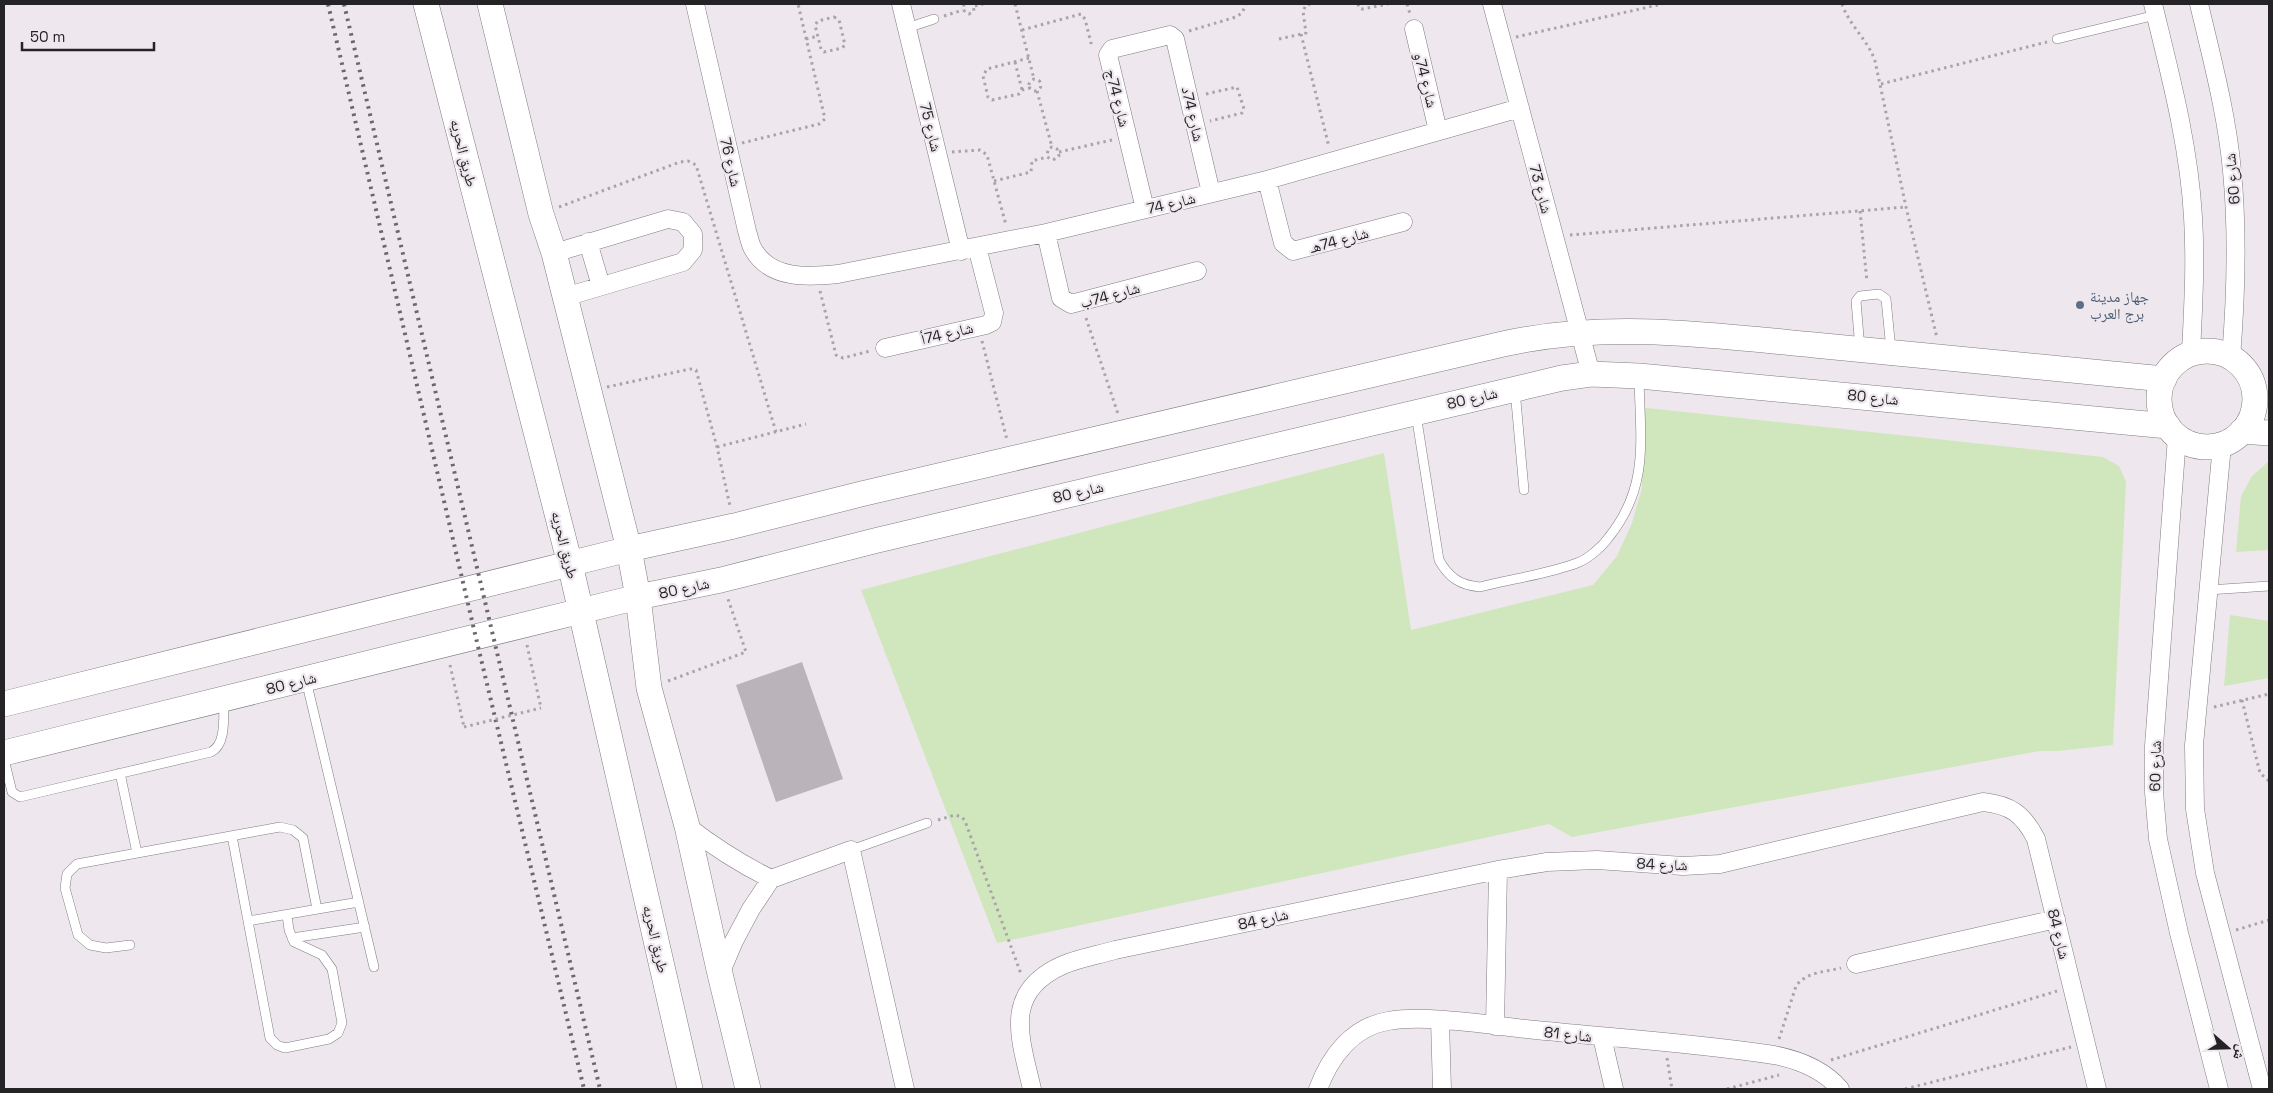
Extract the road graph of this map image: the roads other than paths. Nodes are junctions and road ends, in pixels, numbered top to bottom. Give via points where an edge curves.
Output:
1 (426, 4) edge
2 (490, 4) edge
3 (695, 4) edge
4 (901, 4) edge
5 (1492, 4) edge
6 (2199, 4) edge
7 (2154, 9) edge
8 (934, 19) road end
9 (907, 28) junction
10 (1414, 29) dead end
11 (1173, 36) joint
12 (2057, 39) road end
13 (1520, 108) junction
14 (1438, 131) junction
15 (1267, 180) junction
16 (1212, 193) junction
17 (1145, 209) junction
18 (1403, 222) dead end
19 (1046, 233) junction
20 (588, 242) junction
21 (969, 249) junction
22 (554, 253) junction
23 (1197, 272) dead end
24 (817, 276) joint
25 (601, 286) junction
26 (564, 297) junction
27 (1579, 331) junction
28 (885, 348) road end
29 (1860, 349) junction
30 (1892, 353) junction
31 (2191, 354) junction
32 (2231, 358) junction
33 (1591, 374) junction
34 (1639, 376) junction
35 (2164, 380) junction
36 (2261, 387) edge
37 (1515, 388) junction
38 (1415, 411) junction
39 (2172, 431) junction
40 (2242, 431) junction
41 (2269, 433) edge
42 (2222, 445) junction
43 (1524, 490) dead end
44 (629, 549) junction
45 (570, 564) junction
46 (2269, 586) edge
47 (2208, 590) junction
48 (638, 598) junction
49 (582, 612) junction
50 (305, 679) junction
51 (224, 699) junction
52 (4, 704) edge
53 (4, 753) edge
54 (4, 759) edge
55 (120, 774) junction
56 (927, 823) road end
57 (688, 826) junction
58 (232, 836) junction
59 (851, 850) junction
60 (137, 853) junction
61 (1498, 870) junction
62 (771, 879) junction
63 (359, 902) junction
64 (317, 909) junction
65 (287, 914) junction
66 (2056, 920) junction
67 (248, 921) junction
68 (365, 927) junction
69 (292, 938) junction
70 (130, 945) dead end
71 (1856, 964) road end
72 (374, 967) dead end
73 (720, 974) junction
74 (1440, 1021) junction
75 (1495, 1026) junction
76 (1602, 1037) junction
77 (690, 1089) edge
78 (748, 1089) edge
79 (905, 1089) edge
80 (1032, 1089) edge
81 (1318, 1089) edge
82 (1442, 1089) edge
83 (1614, 1089) edge
84 (1840, 1089) edge
85 (2097, 1089) edge
86 (2219, 1089) edge
87 (2262, 1089) edge

1 - 45 street, طريق الحريه
2 - 22 street via 541,214
3 - 24 street, شارع 76 via 754,250 767,265 785,274
4 - 9 street, شارع 75
5 - 13 street, شارع 73
6 - 32 street, شارع 60 via 2232,170 2235,257
7 - 12 lane
7 - 31 street via 2189,173 2195,262
8 - 9 lane
9 - 21 street, شارع 75 via 937,152
10 - 14 street, شارع 74و
11 - 16 street, شارع 74د
11 - 17 street, شارع 74ج via 1112,49 1108,53
13 - 14 street, شارع 74
13 - 27 street, شارع 73
14 - 15 street, شارع 74
15 - 16 street, شارع 74
15 - 18 street, شارع 74هـ via 1283,243 1293,251
16 - 17 street, شارع 74
17 - 19 street, شارع 74
19 - 21 street, شارع 74
19 - 23 street, شارع 74ب via 1061,298 1071,304
20 - 22 street
20 - 25 street
20 - 25 street via 668,219 683,222 693,234 693,250 683,262
21 - 24 street, شارع 74
21 - 28 street, شارع 74أ via 994,313 992,322
22 - 26 street
25 - 26 street
26 - 44 street
27 - 29 street via 1698,334
27 - 33 street, شارع 73
27 - 44 street via 1503,344
29 - 30 street
29 - 30 lane via 1855,302 1858,297 1882,294 1886,298
30 - 35 street
31 - 32 street via 2211,352
31 - 35 street via 2170,369
32 - 36 street
33 - 34 street, شارع 80
33 - 37 street, شارع 80
34 - 38 lane via 1640,461 1635,492 1623,520 1603,544 1578,563 1480,587 1455,581 1439,560
34 - 39 street, شارع 80
35 - 39 street via 2160,403
36 - 40 street
37 - 38 street, شارع 80
37 - 43 lane
38 - 48 street, شارع 80
39 - 42 street via 2194,445
39 - 86 street, شارع 60 via 2154,792 2158,839 2167,884
40 - 41 street
40 - 42 street
42 - 47 street
44 - 45 street
44 - 48 street
45 - 49 street, طريق الحريه
45 - 52 street
46 - 47 lane
47 - 87 street via 2194,745 2195,809 2205,873
48 - 49 street, شارع 80
48 - 57 street via 649,688
49 - 50 street, شارع 80
49 - 77 street, طريق الحريه
50 - 51 street, شارع 80
50 - 63 lane
51 - 53 street, شارع 80
51 - 55 lane via 221,742 216,750
54 - 55 lane via 12,792 20,797
55 - 60 lane
56 - 59 lane
57 - 62 street via 714,847
57 - 73 street
58 - 60 lane
58 - 64 lane via 280,827 293,830 303,838
58 - 67 lane
59 - 62 street
59 - 79 street
60 - 70 lane via 77,864 67,874 65,888 78,935 90,945 106,948
61 - 66 street, شارع 84 via 1547,862 1596,860 1683,866 1720,864 1983,802 2000,804 2015,811 2028,824 2036,839
61 - 75 street
61 - 80 street, شارع 84 via 1115,950 1065,964 1048,973 1028,991 1019,1022
62 - 73 street via 742,925
63 - 64 lane
63 - 68 lane
64 - 65 lane
65 - 67 lane
65 - 69 lane
66 - 71 street
66 - 85 street, شارع 84
67 - 69 lane via 270,1038 285,1048 329,1039 338,1033 342,1023 332,968 322,955
68 - 69 lane
68 - 72 lane
73 - 78 street
74 - 75 street, شارع 81
74 - 81 street, شارع 81 via 1387,1021 1364,1030 1343,1045 1328,1065
74 - 82 street
75 - 76 street, شارع 81
76 - 83 street
76 - 84 street, شارع 81 via 1793,1059 1811,1066

